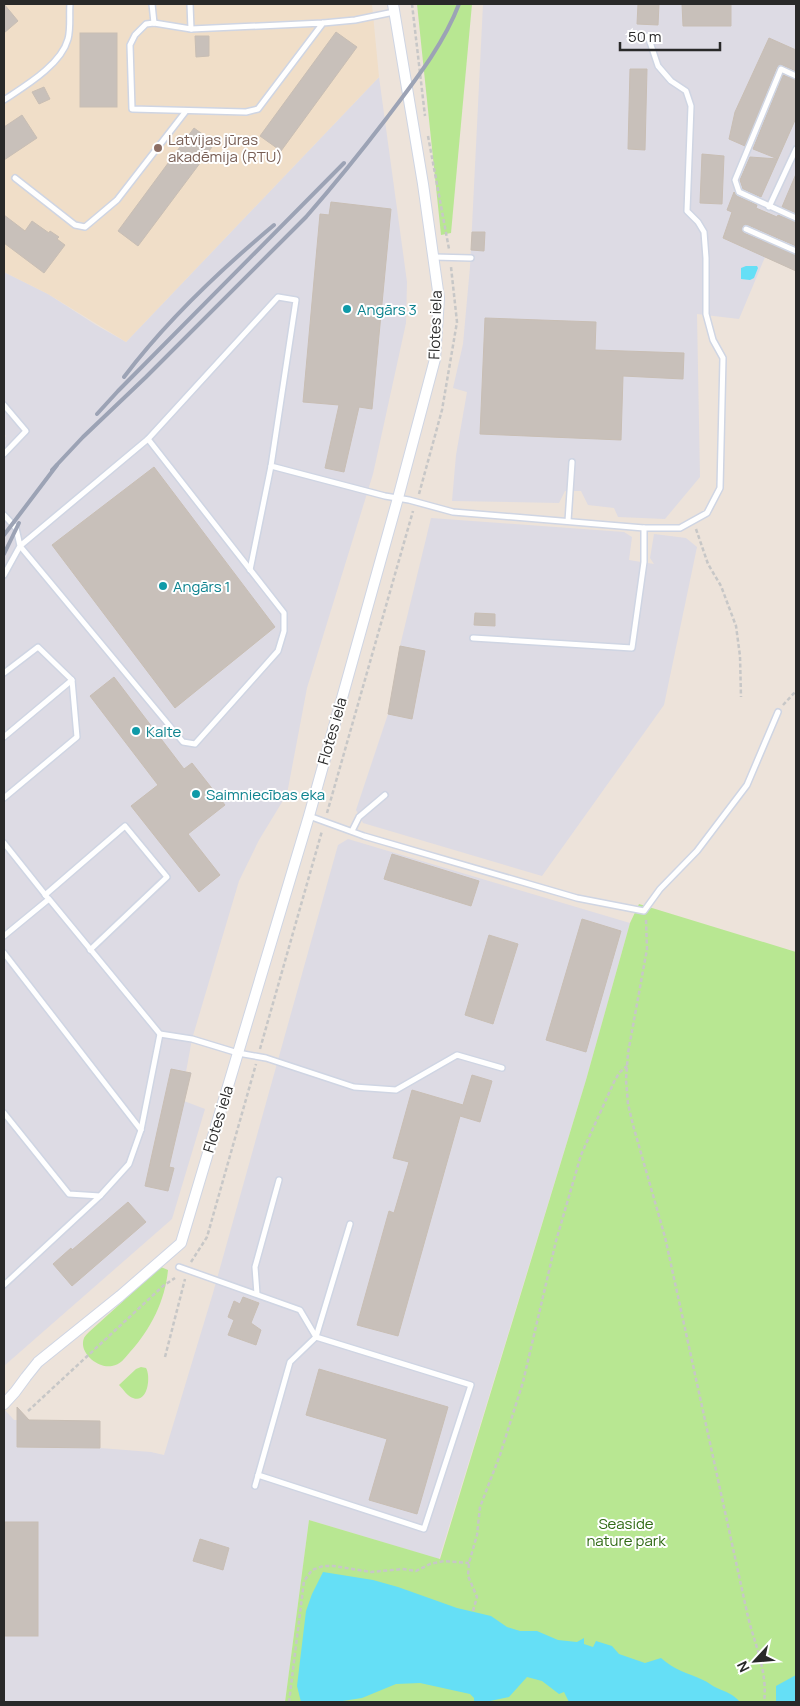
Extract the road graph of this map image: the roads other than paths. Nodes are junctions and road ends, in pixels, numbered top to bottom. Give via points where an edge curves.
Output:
1 (70, 4) edge
2 (152, 4) edge
3 (190, 4) edge
4 (394, 8) edge
5 (154, 23) junction
6 (323, 23) junction
7 (190, 29) junction
8 (648, 36) dead end
9 (796, 76) edge
10 (4, 100) edge
11 (186, 111) junction
12 (796, 149) edge
13 (15, 178) dead end
14 (769, 207) junction
15 (796, 218) edge
16 (746, 229) dead end
17 (796, 251) edge
18 (433, 257) junction
19 (470, 258) dead end
20 (4, 405) edge
21 (148, 440) junction
22 (4, 454) edge
23 (572, 462) dead end
24 (271, 466) junction
25 (398, 498) junction
26 (4, 515) edge
27 (568, 521) junction
28 (644, 528) junction
29 (20, 546) junction
30 (250, 570) junction
31 (4, 575) edge
32 (473, 638) dead end
33 (4, 673) edge
34 (72, 680) junction
35 (778, 712) road end
36 (4, 737) edge
37 (385, 795) dead end
38 (4, 798) edge
39 (308, 816) junction
40 (352, 831) junction
41 (4, 843) edge
42 (47, 897) junction
43 (4, 936) edge
44 (90, 950) junction
45 (4, 953) edge
46 (160, 1034) junction
47 (238, 1053) junction
48 (502, 1068) dead end
49 (4, 1113) edge
50 (141, 1130) junction
51 (279, 1180) dead end
52 (100, 1196) junction
53 (350, 1224) dead end
54 (179, 1267) dead end
55 (4, 1285) edge
56 (257, 1294) junction
57 (316, 1337) junction
58 (4, 1404) edge
59 (258, 1475) junction
60 (255, 1486) dead end

1 - 10 lane via 68,40 56,60
2 - 5 lane
3 - 7 lane
4 - 6 lane via 355,20
4 - 18 street, Flotes iela
5 - 7 lane
5 - 11 lane via 146,24 130,46 132,109
6 - 7 lane
6 - 11 lane via 258,109 246,112
8 - 28 lane via 658,66 686,91 691,106 686,210 704,232 706,314 713,340 723,358 720,488 707,513 680,528
9 - 14 lane via 781,69 735,180 739,192
11 - 13 lane via 117,200 85,227 75,225
12 - 14 lane
14 - 15 lane
16 - 17 lane
18 - 19 lane
18 - 25 street, Flotes iela via 439,298 435,359
20 - 22 lane via 26,431
21 - 24 lane via 278,297 296,300
21 - 29 lane
21 - 30 lane
23 - 27 lane
24 - 25 lane
24 - 30 lane
25 - 27 lane via 453,512
25 - 39 street, Flotes iela
26 - 29 lane via 16,528
27 - 28 lane
28 - 32 lane via 644,562 632,648
29 - 30 lane via 183,742 196,744 278,651 284,631 284,613
29 - 31 lane
33 - 34 lane via 38,647
34 - 36 lane
34 - 38 lane via 77,737
35 - 40 lane via 747,785 697,851 660,889 644,911 577,898
37 - 40 lane via 359,817
39 - 40 lane
39 - 47 street, Flotes iela
41 - 42 lane
42 - 43 lane
42 - 44 lane
42 - 44 lane via 125,826 167,877
44 - 46 lane
45 - 50 lane
46 - 47 lane via 192,1039
46 - 50 lane
47 - 48 lane via 266,1058 354,1087 396,1090 457,1055
47 - 58 street, Flotes iela via 181,1243 38,1362
49 - 52 lane via 69,1194
50 - 52 lane via 129,1164
51 - 56 lane via 255,1267
52 - 55 lane
53 - 57 lane
54 - 56 lane
56 - 57 lane via 300,1310
57 - 59 lane via 290,1362
57 - 59 lane via 471,1385 424,1529
59 - 60 lane

